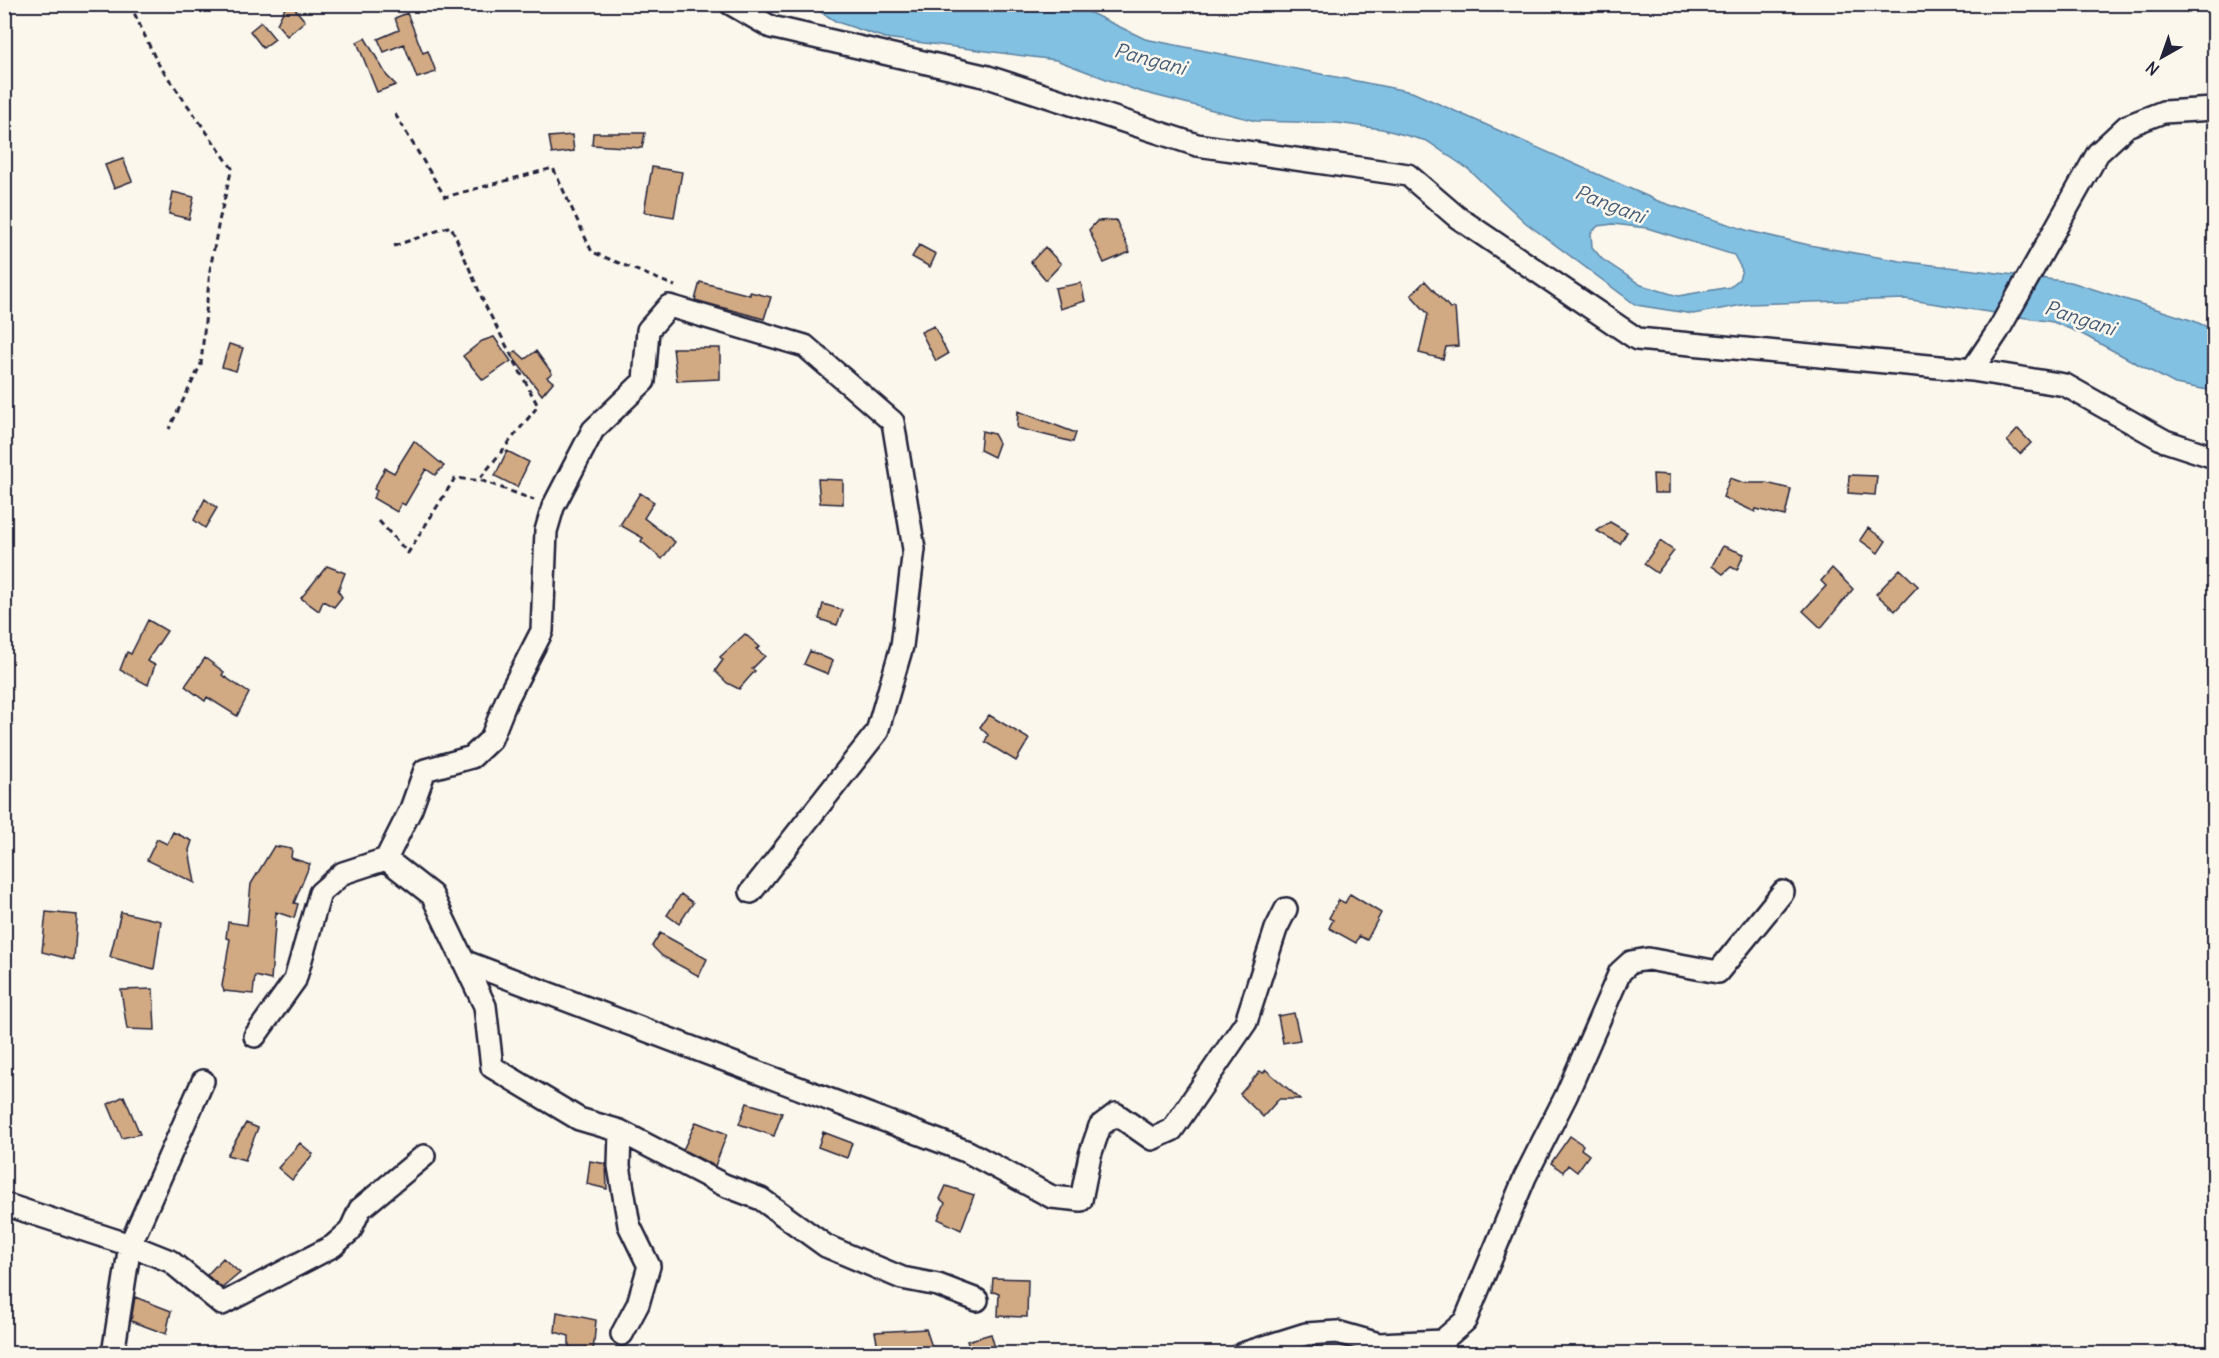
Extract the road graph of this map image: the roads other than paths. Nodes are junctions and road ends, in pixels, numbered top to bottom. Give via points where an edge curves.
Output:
1 (731, 4) edge
2 (2214, 109) edge
3 (1972, 370) junction
4 (2214, 457) edge
5 (386, 859) junction
6 (751, 892) dead end
7 (1783, 892) dead end
8 (1286, 909) dead end
9 (463, 961) junction
10 (255, 1036) dead end
11 (203, 1081) dead end
12 (620, 1131) junction
13 (424, 1156) dead end
14 (4, 1204) edge
15 (130, 1245) junction
16 (977, 1300) dead end
17 (622, 1334) dead end
18 (113, 1353) edge
19 (1242, 1353) edge

1 - 3 street via 771,27 988,77 1197,145 1408,175 1457,217 1637,339
2 - 3 street via 2163,112 2127,126 2098,153
3 - 4 street via 2065,385 2165,441
5 - 6 street via 425,770 472,757 491,739 542,631 546,531 553,507 593,430 644,381 648,330 669,306 805,346 894,422 914,549 902,646 877,732
5 - 9 street via 432,895
5 - 10 street via 344,873 320,893 295,981
7 - 19 street via 1718,972 1648,959 1631,962 1620,972 1566,1096 1525,1177 1465,1322 1442,1341 1379,1344 1337,1332 1306,1334
8 - 9 street via 1246,1022 1172,1130 1152,1139 1116,1114 1100,1126 1081,1200 1052,1197 968,1152
9 - 12 street via 485,1006 492,1067 579,1119
11 - 15 street
12 - 16 street via 724,1185 761,1199 826,1246 902,1278 938,1285
12 - 17 street via 619,1166 629,1225 649,1266 638,1304
13 - 15 street via 360,1209 350,1231 333,1246 222,1304 170,1261
14 - 15 street
15 - 18 street

